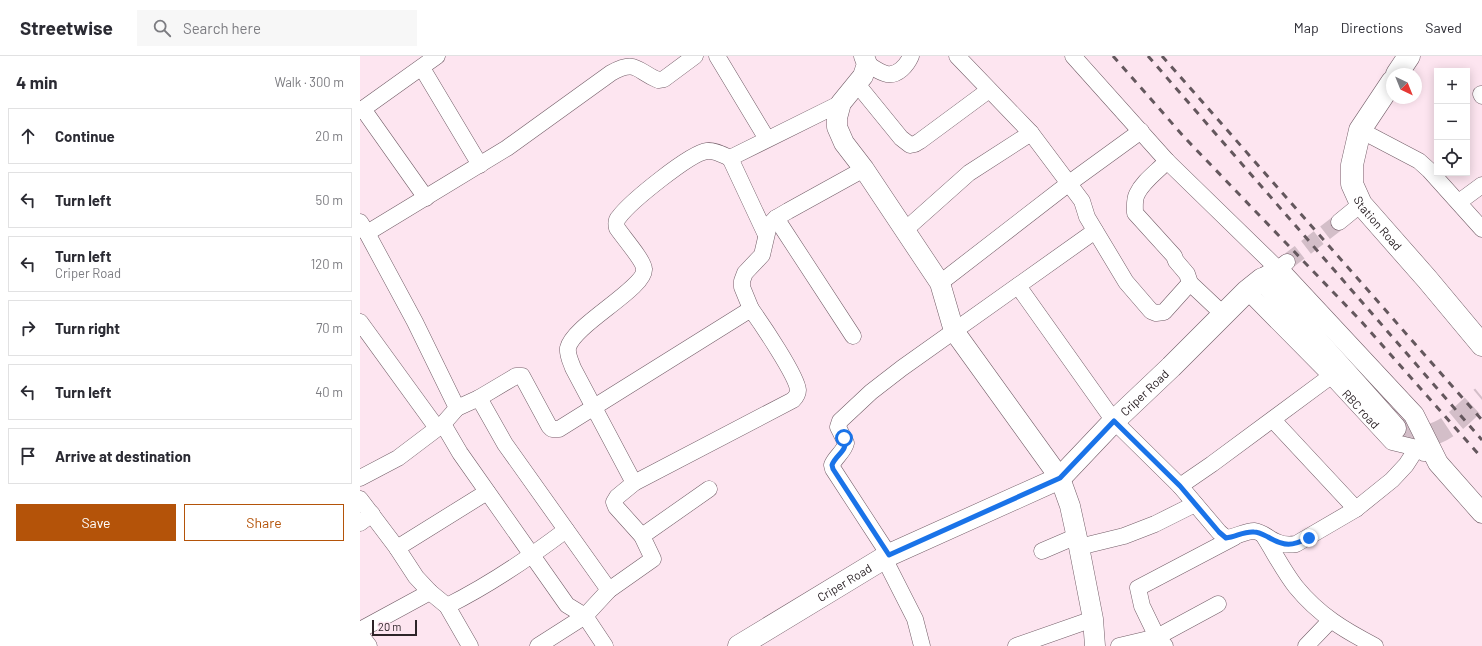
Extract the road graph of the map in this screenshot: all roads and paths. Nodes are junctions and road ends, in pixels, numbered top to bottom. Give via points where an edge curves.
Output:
1 (437, 56) edge
2 (695, 56) edge
3 (717, 56) edge
4 (911, 56) edge
5 (957, 56) edge
6 (1073, 56) edge
7 (1409, 56) edge
8 (865, 60) edge
9 (422, 68) junction
10 (1401, 68) edge
11 (857, 84) junction
12 (989, 90) junction
13 (1386, 91) edge
14 (842, 103) junction
15 (362, 110) edge
16 (1360, 130) junction
17 (1141, 131) junction
18 (1030, 133) junction
19 (767, 139) junction
20 (730, 158) junction
21 (1167, 161) junction
22 (480, 165) junction
23 (864, 169) junction
24 (1068, 184) junction
25 (1482, 185) edge
26 (426, 198) junction
27 (1459, 202) junction
28 (1361, 204) junction
29 (776, 218) junction
30 (1339, 222) tunnel mouth
31 (364, 228) edge
32 (1482, 229) edge
33 (905, 230) junction
34 (1095, 231) junction
35 (766, 234) junction
36 (1269, 275) junction
37 (940, 283) junction
38 (1190, 283) junction
39 (1018, 286) junction
40 (751, 309) junction
41 (1224, 316) junction
42 (360, 322) edge
43 (954, 331) junction
44 (853, 336) dead end
45 (1482, 345) edge
46 (1331, 376) junction
47 (479, 398) junction
48 (594, 407) junction
49 (457, 408) junction
50 (1272, 420) junction
51 (1114, 421) junction
52 (440, 426) junction
53 (1395, 428) tunnel mouth
54 (1417, 448) junction
55 (1438, 463) junction
56 (360, 478) edge
57 (1060, 478) junction
58 (634, 483) junction
59 (1180, 486) junction
60 (709, 489) dead end
61 (487, 492) junction
62 (360, 499) edge
63 (1195, 504) junction
64 (1356, 509) junction
65 (1482, 513) edge
66 (366, 519) edge
67 (566, 530) junction
68 (1262, 534) junction
69 (642, 536) junction
70 (1235, 537) junction
71 (1078, 541) junction
72 (397, 548) junction
73 (1042, 551) dead end
74 (532, 555) junction
75 (886, 557) junction
76 (609, 590) junction
77 (430, 592) junction
78 (1218, 604) dead end
79 (447, 606) junction
80 (585, 616) junction
81 (1094, 619) junction
82 (1330, 621) junction
83 (360, 630) edge
84 (360, 634) edge
85 (1161, 642) edge
86 (369, 646) edge
87 (470, 646) edge
88 (538, 646) edge
89 (605, 646) edge
90 (739, 646) edge
91 (922, 646) edge
92 (1016, 646) edge
93 (1094, 646) edge
94 (1119, 646) edge
95 (1306, 646) edge
96 (1375, 646) edge

1 - 9 street
2 - 22 street via 658,80 638,68 629,66 616,70
3 - 19 street
4 - 8 street via 905,66 892,74 886,74
5 - 12 street
6 - 17 street, RBC road
7 - 10 main road
8 - 11 street via 863,76
9 - 15 street
9 - 22 street
11 - 12 street via 900,138 910,145 920,141
11 - 14 street
12 - 18 street
13 - 16 main road, Station Road
14 - 19 street
14 - 23 street via 837,128 844,143
15 - 26 street
16 - 27 street via 1419,161
16 - 28 main road, Station Road via 1352,165 1352,184
17 - 21 street, RBC road
17 - 24 street
18 - 24 street
18 - 33 street via 969,173
19 - 20 street
20 - 35 street
20 - 48 street via 716,152 696,154 642,194 618,218 617,228 641,262 644,274 616,302 582,329 568,347 573,368
21 - 36 street, RBC road
21 - 38 street via 1137,194 1134,213 1174,256 1187,274
22 - 26 street
23 - 29 street
23 - 33 street
24 - 34 street via 1082,201
24 - 37 street
25 - 27 street
26 - 31 street
27 - 32 street
28 - 30 street
28 - 45 main road, Station Road
29 - 35 street via 769,225
29 - 44 street
31 - 49 street via 415,322
33 - 37 street
34 - 38 street via 1126,282 1151,311 1164,312
34 - 39 street
35 - 40 street via 762,255 745,273 742,281 743,291
36 - 41 main road, Criper Road
36 - 46 street, RBC road
36 - 53 main road
36 - 55 street via 1414,415
37 - 43 street
38 - 41 street
39 - 43 street
39 - 51 street
40 - 48 street
40 - 58 street via 795,380 798,389 796,397
41 - 51 main road, Criper Road
42 - 52 street
43 - 57 street
43 - 75 street via 871,392 838,424 846,443 833,462 833,469
46 - 50 street
46 - 54 street, RBC road via 1392,442
47 - 48 street via 516,376 522,376 549,426 555,430
47 - 49 street
47 - 67 street via 505,444
48 - 58 street
49 - 52 street
50 - 59 street
50 - 64 street
51 - 57 main road, Criper Road
51 - 59 street
52 - 56 street via 398,458
52 - 61 street
54 - 55 street, RBC road
54 - 64 street via 1406,466
55 - 65 street, RBC road
57 - 71 street
57 - 75 main road, Criper Road
58 - 69 street via 614,502
59 - 63 street
60 - 69 street
61 - 72 street
61 - 74 street
62 - 66 street
63 - 70 street via 1226,538
63 - 71 street via 1124,536
64 - 68 street via 1296,544 1287,545
66 - 72 street
67 - 74 street
67 - 76 street
68 - 70 street via 1244,533
68 - 82 street via 1296,587
69 - 76 street via 653,559
70 - 85 street via 1138,588 1142,606
71 - 73 street
71 - 81 street
72 - 77 street via 416,578
74 - 79 street
74 - 80 street via 568,605
75 - 90 main road, Criper Road
75 - 91 street via 915,619
76 - 80 street
77 - 79 street
77 - 83 street
78 - 85 street
79 - 87 street
80 - 88 street
80 - 89 street
81 - 92 street
81 - 93 street
82 - 95 street
82 - 96 street
84 - 86 street
85 - 94 street

